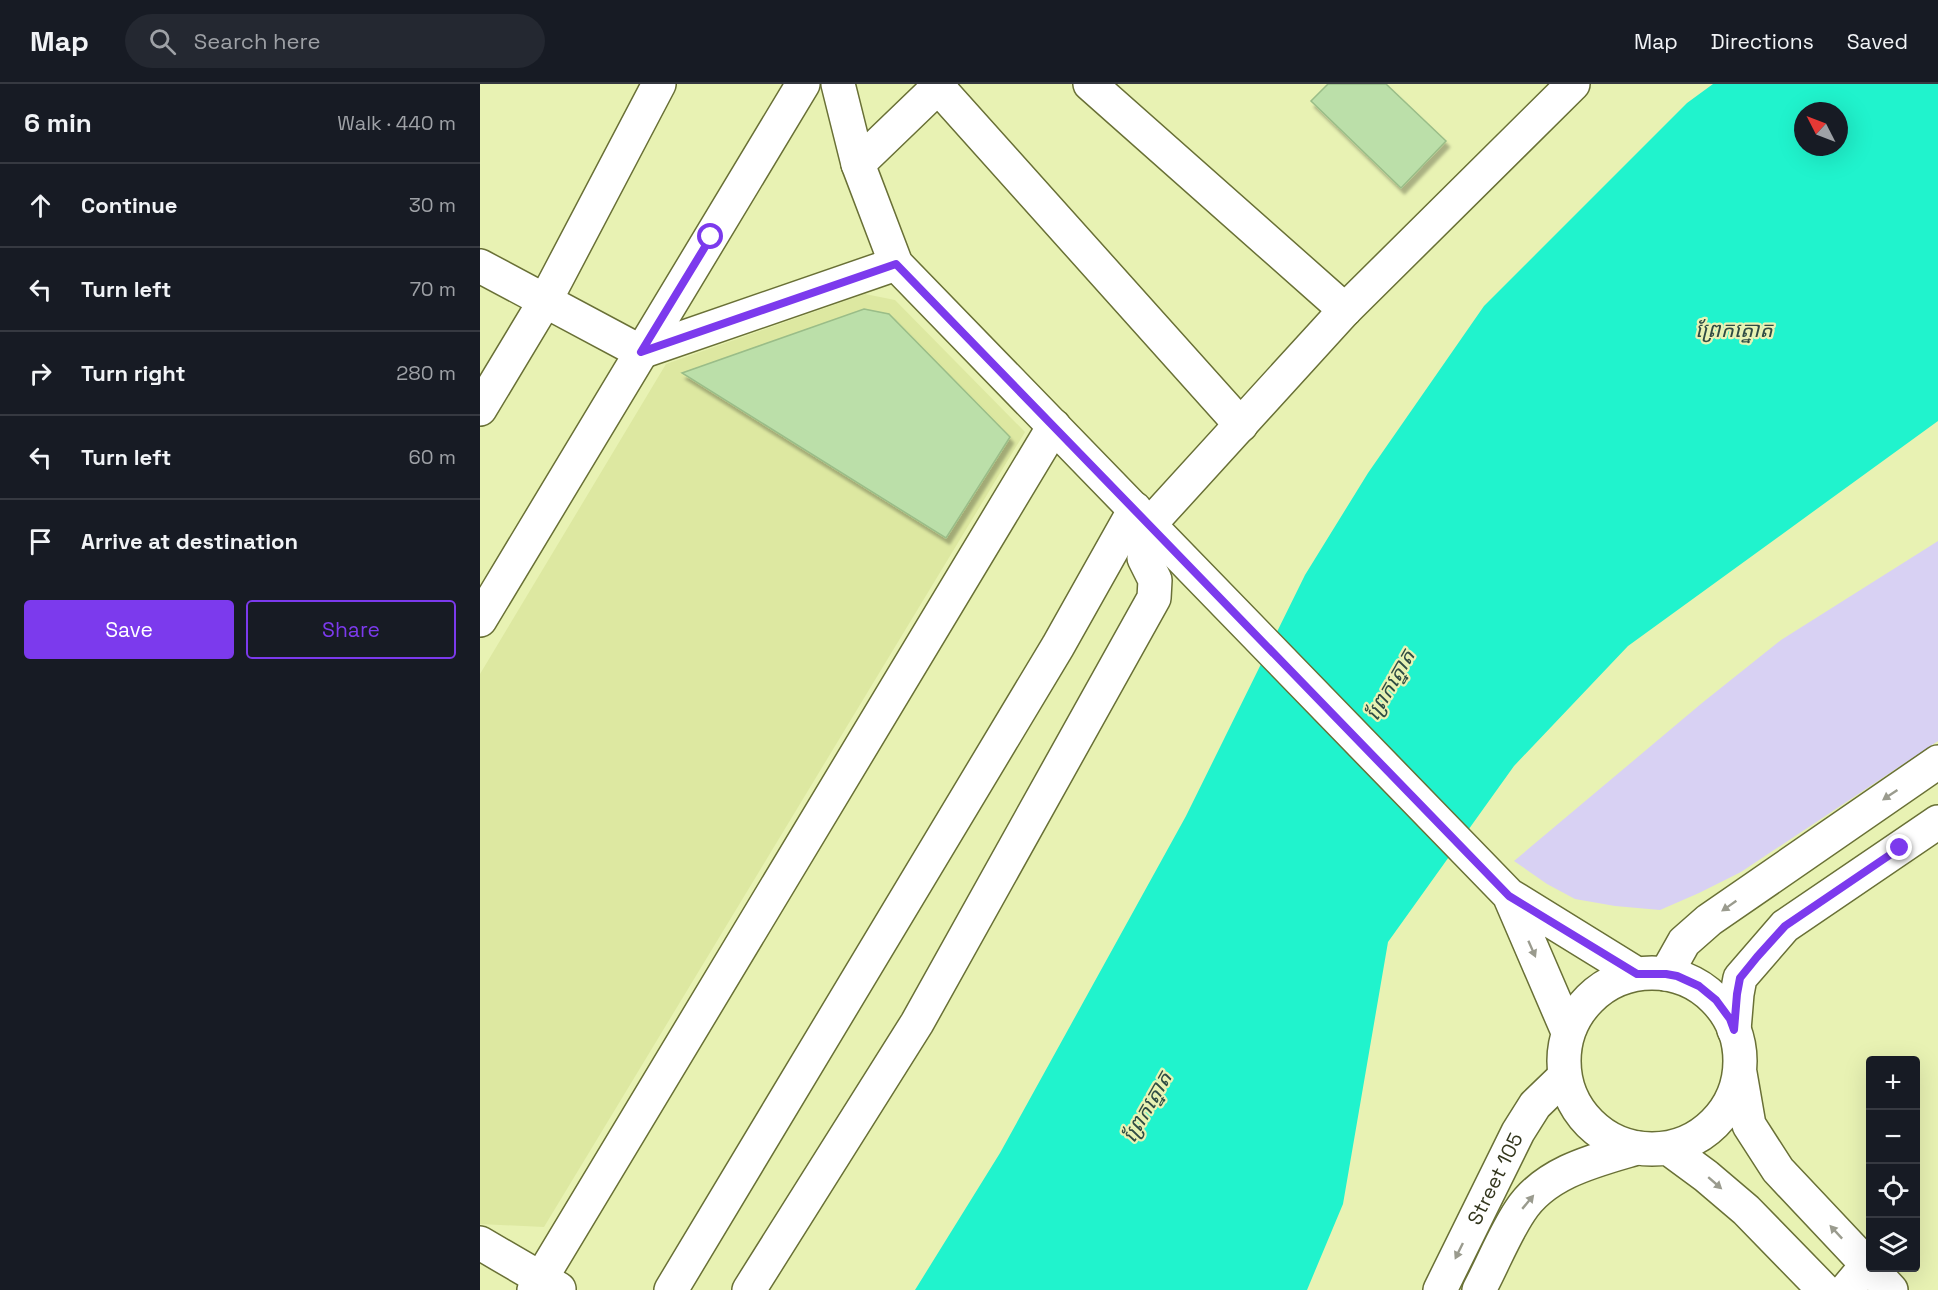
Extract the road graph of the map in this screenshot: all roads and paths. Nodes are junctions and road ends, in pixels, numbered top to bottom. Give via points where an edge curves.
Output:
1 (658, 84) edge
2 (803, 84) edge
3 (838, 84) edge
4 (1090, 84) edge
5 (1573, 84) edge
6 (939, 85) edge
7 (858, 164) junction
8 (896, 264) junction
9 (480, 266) edge
10 (544, 301) junction
11 (1345, 310) junction
12 (641, 352) junction
13 (480, 409) edge
14 (1241, 425) junction
15 (1054, 426) junction
16 (1143, 516) junction
17 (480, 620) edge
18 (1938, 762) edge
19 (1938, 822) edge
20 (1499, 885) junction
21 (1652, 974) junction
22 (1734, 1030) junction
23 (1568, 1032) junction
24 (1739, 1068) junction
25 (1564, 1077) junction
26 (1653, 1148) junction
27 (480, 1243) edge
28 (1866, 1264) edge
29 (1866, 1266) edge
30 (1874, 1272) edge
31 (544, 1286) edge
32 (672, 1290) edge
33 (749, 1290) edge
34 (1440, 1290) edge
35 (1479, 1290) edge
36 (1824, 1290) edge
37 (1846, 1290) edge
38 (1891, 1290) edge

1 - 10 street
2 - 12 street
3 - 7 street
4 - 11 street
5 - 11 street
6 - 7 street
6 - 14 street
7 - 8 street
8 - 12 street
8 - 15 street
9 - 10 street
10 - 12 street
10 - 13 street
11 - 14 street
12 - 17 street
14 - 16 street
15 - 16 street
15 - 31 street
16 - 20 street
16 - 32 street via 1058,646
16 - 33 street via 1144,558 1155,580 1154,598 917,1023
18 -> 21 street via 1709,920
19 - 22 street via 1785,926 1740,978
20 - 21 street
20 -> 23 street
21 - 22 street via 1688,980 1708,992 1724,1009
21 - 23 street via 1614,980 1595,993
22 - 24 street
23 - 25 street
24 - 26 street via 1732,1095 1717,1120 1686,1142
28 -> 24 street via 1778,1170 1749,1125
25 - 26 street via 1569,1094 1589,1124 1620,1143
25 -> 34 street, Street 105 via 1535,1105 1518,1131
35 -> 26 street, Street 105 via 1520,1211 1533,1195 1586,1163
26 -> 36 street via 1706,1176 1746,1210
27 - 31 street
29 - 37 street
30 - 38 street

